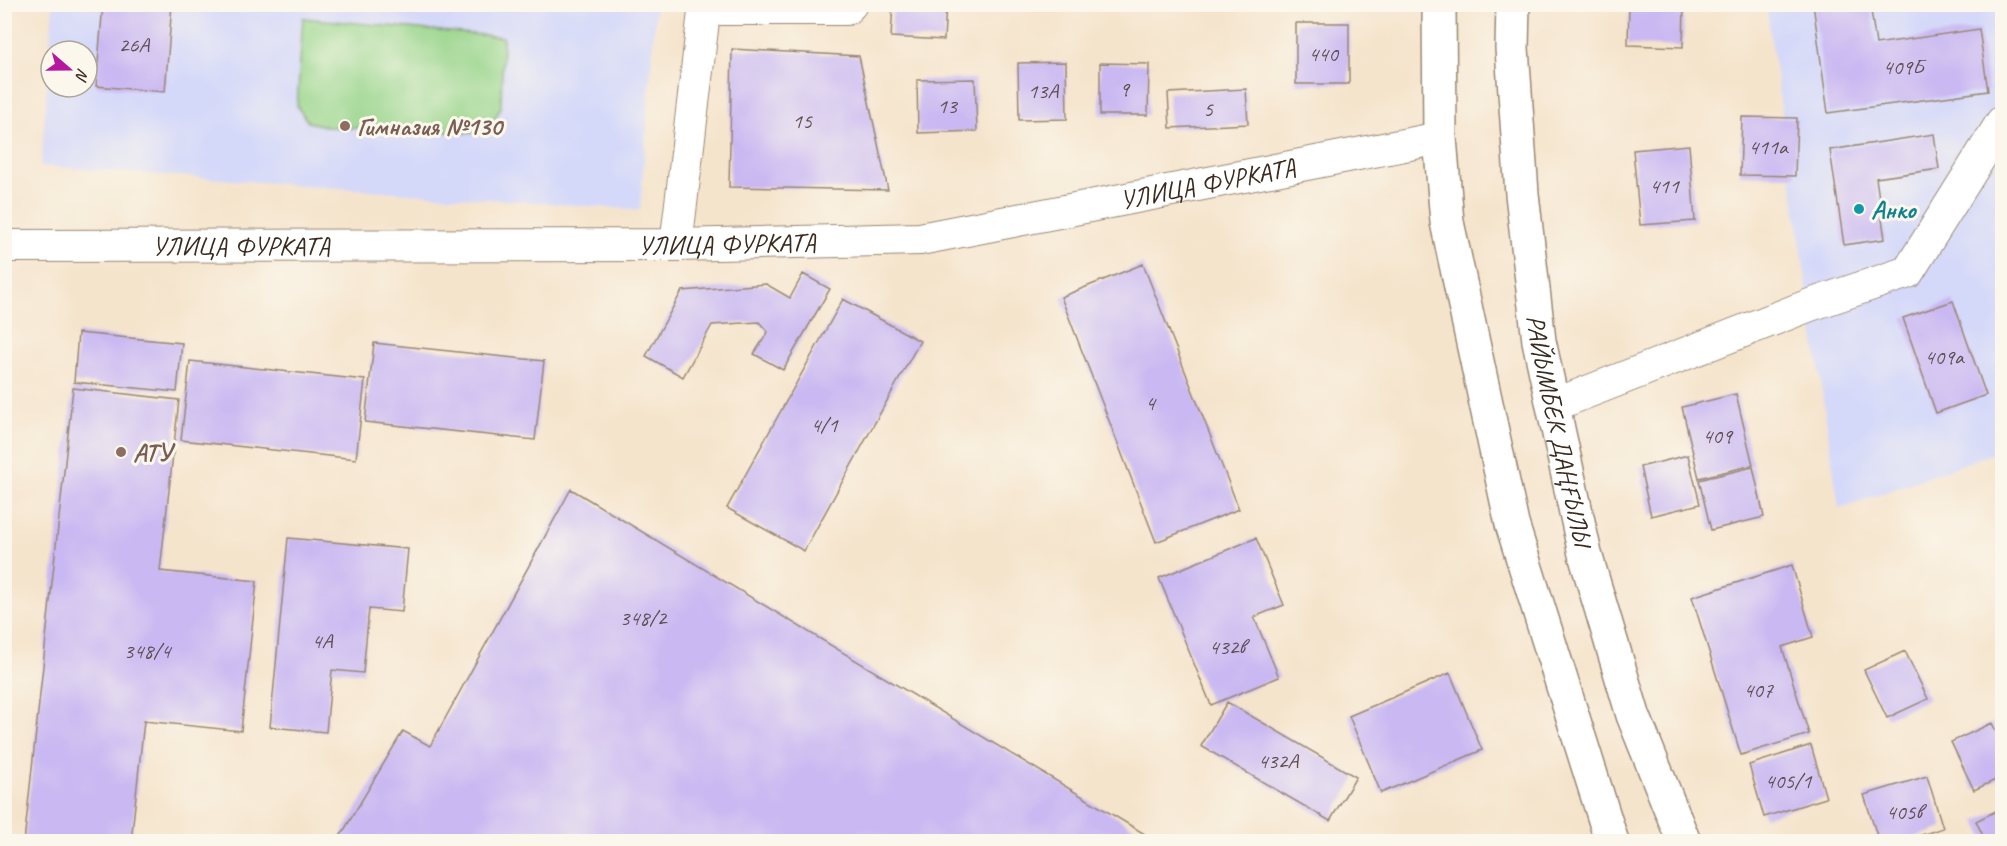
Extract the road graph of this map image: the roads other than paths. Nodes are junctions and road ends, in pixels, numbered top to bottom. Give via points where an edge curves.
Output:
1 (851, 4) edge
2 (1439, 4) edge
3 (1513, 4) edge
4 (705, 7) edge
5 (2002, 122) edge
6 (1440, 138) junction
7 (676, 245) junction
8 (4, 246) edge
9 (1554, 405) junction
10 (1609, 840) edge
11 (1684, 842) edge

1 - 4 street via 846,9
2 - 6 main road
3 - 9 main road, РАЙЫМБЕК ДАҢҒЫЛЫ via 1512,48 1522,194 1539,341
4 - 7 street
5 - 9 street via 1908,272 1810,305
6 - 7 street, УЛИЦА ФУРКАТА via 920,239
6 - 10 main road via 1447,222 1512,524
7 - 8 street, УЛИЦА ФУРКАТА
9 - 11 main road, РАЙЫМБЕК ДАҢҒЫЛЫ via 1585,554 1633,715

